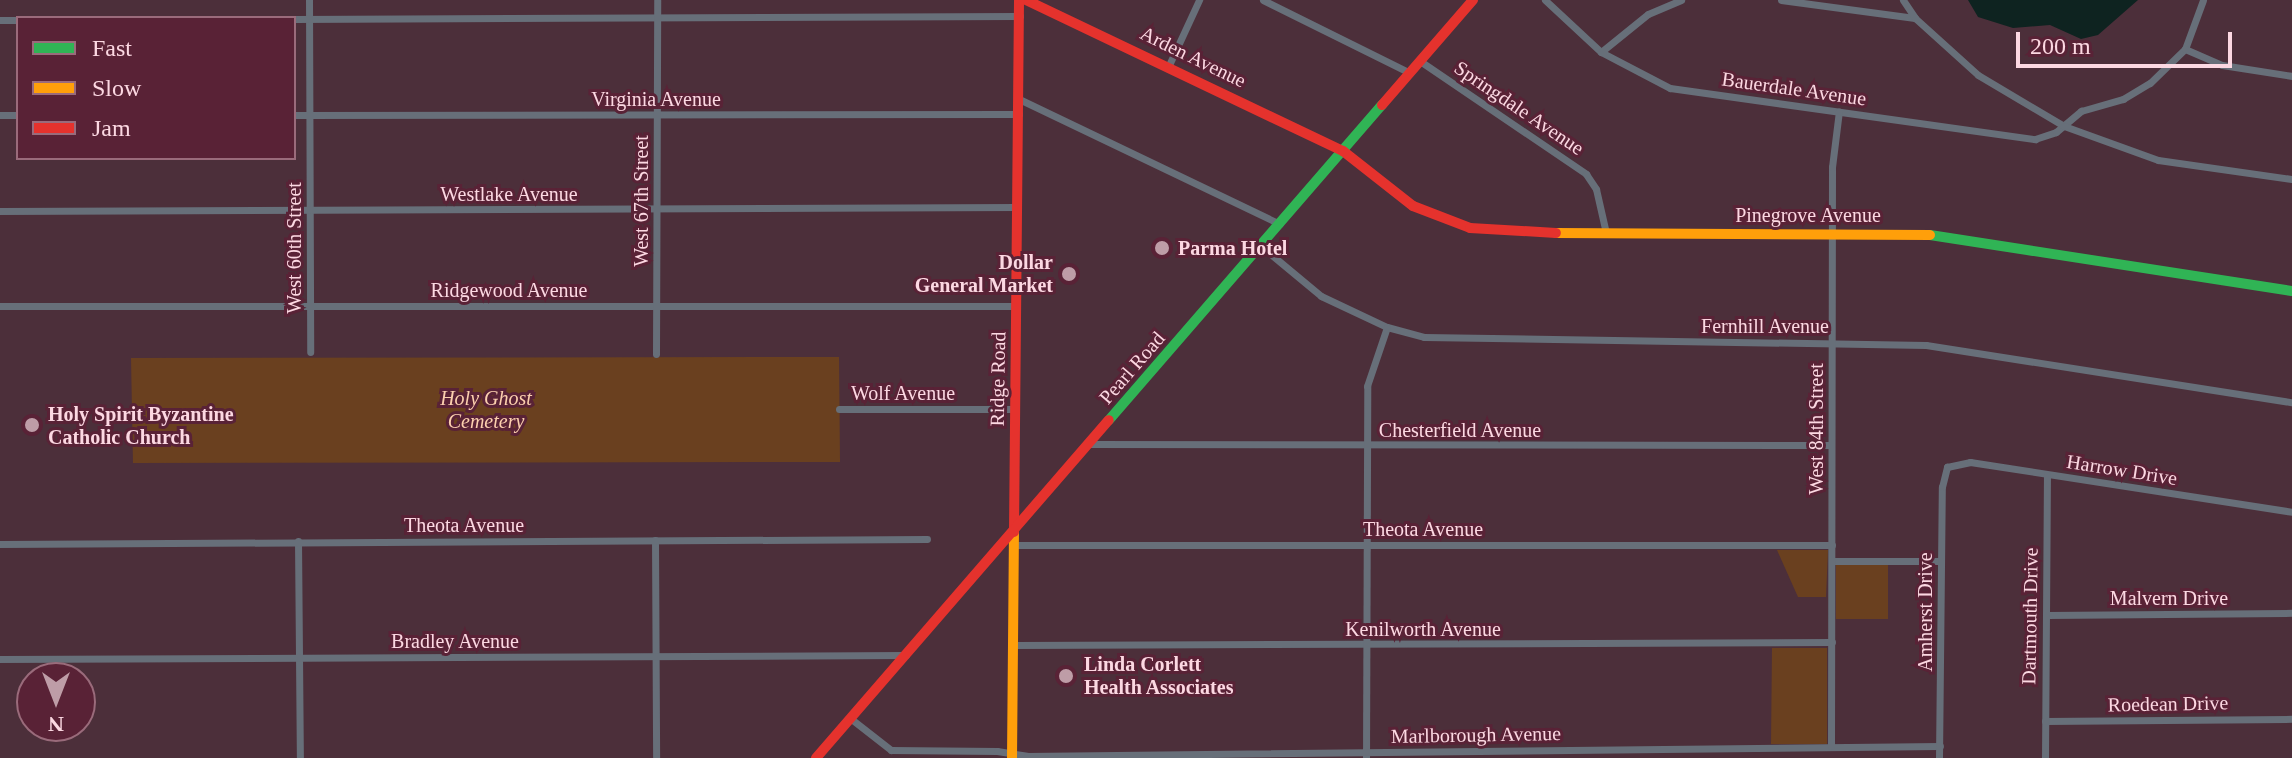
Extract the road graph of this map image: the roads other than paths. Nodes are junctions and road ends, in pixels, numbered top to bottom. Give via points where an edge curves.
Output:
1 (309, 0) edge
2 (657, 0) edge
3 (1019, 0) edge
4 (1026, 0) edge
5 (1199, 0) edge
6 (1263, 0) edge
7 (1473, 0) edge
8 (1545, 0) edge
9 (1681, 0) edge
10 (1781, 0) edge
11 (1903, 0) edge
12 (2203, 0) edge
13 (1020, 16) junction
14 (1915, 18) junction
15 (296, 19) edge
16 (309, 19) junction
17 (657, 19) junction
18 (2185, 49) junction
19 (1601, 52) junction
20 (1420, 61) junction
21 (1169, 65) junction
22 (1410, 73) junction
23 (2292, 76) edge
24 (1019, 99) junction
25 (1839, 111) junction
26 (1019, 114) junction
27 (296, 115) edge
28 (310, 115) junction
29 (657, 115) junction
30 (2064, 126) junction
31 (1343, 151) junction
32 (2292, 179) edge
33 (1017, 207) junction
34 (311, 210) junction
35 (0, 211) edge
36 (657, 211) junction
37 (1280, 224) junction
38 (1606, 233) junction
39 (1832, 233) junction
40 (1261, 246) junction
41 (2292, 291) edge
42 (0, 306) edge
43 (311, 306) junction
44 (656, 306) junction
45 (1017, 306) junction
46 (1387, 327) junction
47 (1832, 342) junction
48 (310, 352) dead end
49 (656, 354) dead end
50 (2292, 402) edge
51 (839, 409) dead end
52 (1015, 409) junction
53 (1089, 444) junction
54 (1831, 445) junction
55 (1366, 446) junction
56 (1947, 467) joint
57 (2047, 475) junction
58 (2292, 512) edge
59 (1014, 532) junction
60 (927, 539) dead end
61 (655, 540) junction
62 (298, 541) junction
63 (0, 544) edge
64 (1014, 545) junction
65 (1367, 545) junction
66 (1832, 545) junction
67 (1832, 561) junction
68 (1941, 561) junction
69 (2292, 613) edge
70 (2047, 615) junction
71 (1832, 642) junction
72 (1014, 645) junction
73 (1367, 645) junction
74 (656, 655) junction
75 (911, 655) junction
76 (298, 658) junction
77 (0, 659) edge
78 (850, 718) junction
79 (2292, 719) edge
80 (2045, 721) junction
81 (1831, 746) junction
82 (1940, 746) junction
83 (1366, 755) edge
84 (1012, 756) edge
85 (300, 758) edge
86 (656, 758) edge
87 (816, 758) edge
88 (1939, 758) edge
89 (2045, 758) edge

1 - 16 street, West 60th Street
2 - 17 street, West 67th Street
3 - 13 main road, Ridge Road
4 - 21 main road, Arden Avenue
5 - 21 street
6 - 22 street
7 - 20 main road, Pearl Road
8 - 19 street, Bauerdale Avenue
9 - 19 street via 1648,14
10 - 14 street
11 - 14 street
12 - 18 street
13 - 17 street
13 - 24 main road, Ridge Road
14 - 30 street via 1978,75
15 - 16 street
16 - 17 street
16 - 28 street, West 60th Street
17 - 29 street, West 67th Street
18 - 23 street via 2222,65
18 - 30 street, Bauerdale Avenue via 2138,91 2081,111
19 - 25 street, Bauerdale Avenue via 1670,88
20 - 22 main road, Pearl Road
20 - 38 street, Springdale Avenue via 1586,174 1596,189
21 - 31 main road, Arden Avenue
22 - 31 main road, Pearl Road
24 - 26 main road, Ridge Road
24 - 37 street
25 - 30 street, Bauerdale Avenue via 2026,139 2046,137
25 - 39 street, West 84th Street
26 - 29 street, Virginia Avenue
26 - 33 main road, Ridge Road
27 - 28 street, Virginia Avenue
28 - 29 street, Virginia Avenue
28 - 34 street, West 60th Street
29 - 36 street, West 67th Street
30 - 32 street via 2158,160
31 - 37 main road, Pearl Road
31 - 38 main road, Pinegrove Avenue via 1389,191 1440,220 1498,233
33 - 36 street, Westlake Avenue
33 - 45 main road, Ridge Road
34 - 35 street, Westlake Avenue
34 - 36 street, Westlake Avenue
34 - 43 street, West 60th Street
36 - 44 street, West 67th Street
37 - 40 main road, Pearl Road
38 - 39 main road, Pinegrove Avenue
39 - 41 main road, Pinegrove Avenue via 1938,235
39 - 47 street, West 84th Street
40 - 46 street, Fernhill Avenue via 1321,296
40 - 53 main road, Pearl Road
42 - 43 street, Ridgewood Avenue
43 - 44 street, Ridgewood Avenue
43 - 48 street, West 60th Street
44 - 45 street, Ridgewood Avenue
44 - 49 street, West 67th Street
45 - 52 main road, Ridge Road
46 - 47 street, Fernhill Avenue via 1456,341
46 - 55 street via 1367,386
47 - 50 street, Fernhill Avenue via 1926,345
47 - 54 street, West 84th Street
51 - 52 street, Wolf Avenue
52 - 59 main road, Ridge Road
53 - 55 street, Chesterfield Avenue
53 - 59 main road, Pearl Road
54 - 55 street, Chesterfield Avenue
54 - 66 street, West 84th Street
55 - 65 street
56 - 57 street, Harrow Drive via 1970,462
56 - 68 street, Amherst Drive
57 - 58 street, Harrow Drive
57 - 70 street, Dartmouth Drive
59 - 64 main road, Ridge Road
59 - 75 main road, Pearl Road
60 - 61 street, Theota Avenue
61 - 62 street, Theota Avenue
61 - 74 street
62 - 63 street, Theota Avenue
62 - 76 street
64 - 65 street, Theota Avenue
64 - 72 main road, Ridge Road
65 - 66 street, Theota Avenue
65 - 73 street
66 - 67 street, West 84th Street
67 - 68 street
67 - 71 street, West 84th Street
68 - 82 street, Amherst Drive
69 - 70 street, Malvern Drive
70 - 80 street, Dartmouth Drive
71 - 73 street, Kenilworth Avenue
71 - 81 street, West 84th Street
72 - 73 street, Kenilworth Avenue
72 - 84 main road, Ridge Road
73 - 83 street
74 - 75 street, Bradley Avenue
74 - 76 street, Bradley Avenue
74 - 86 street
75 - 78 main road, Pearl Road
76 - 77 street, Bradley Avenue
76 - 85 street
78 - 84 street, Marlborough Avenue via 891,750
78 - 87 main road, Pearl Road
79 - 80 street, Roedean Drive
80 - 89 street, Dartmouth Drive
81 - 82 street, Marlborough Avenue
81 - 83 street, Marlborough Avenue
82 - 88 street, Amherst Drive
83 - 84 street, Marlborough Avenue

